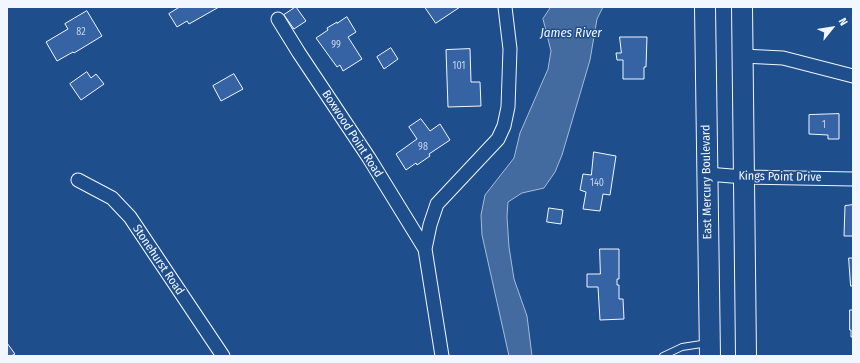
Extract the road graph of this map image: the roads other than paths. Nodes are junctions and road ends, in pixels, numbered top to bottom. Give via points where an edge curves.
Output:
1 (506, 7) edge
2 (705, 7) edge
3 (742, 7) edge
4 (278, 19) dead end
5 (743, 56) junction
6 (853, 76) edge
7 (707, 174) junction
8 (744, 177) junction
9 (853, 179) edge
10 (78, 180) dead end
11 (425, 249) junction
12 (710, 349) edge
13 (223, 356) edge
14 (442, 356) edge
15 (663, 356) edge
16 (746, 356) edge

1 - 11 street, Boxwood Point Road via 510,50 508,107 504,126 498,139 438,204
2 - 7 main road, East Mercury Boulevard
3 - 5 main road
4 - 11 street, Boxwood Point Road
5 - 6 street via 783,58
5 - 8 main road
7 - 8 street, Kings Point Drive
7 - 12 main road, East Mercury Boulevard
8 - 9 street, Kings Point Drive
8 - 16 main road
10 - 13 street, Stonehurst Road via 112,198 126,212
11 - 14 street, Boxwood Point Road
12 - 15 lane via 682,347

